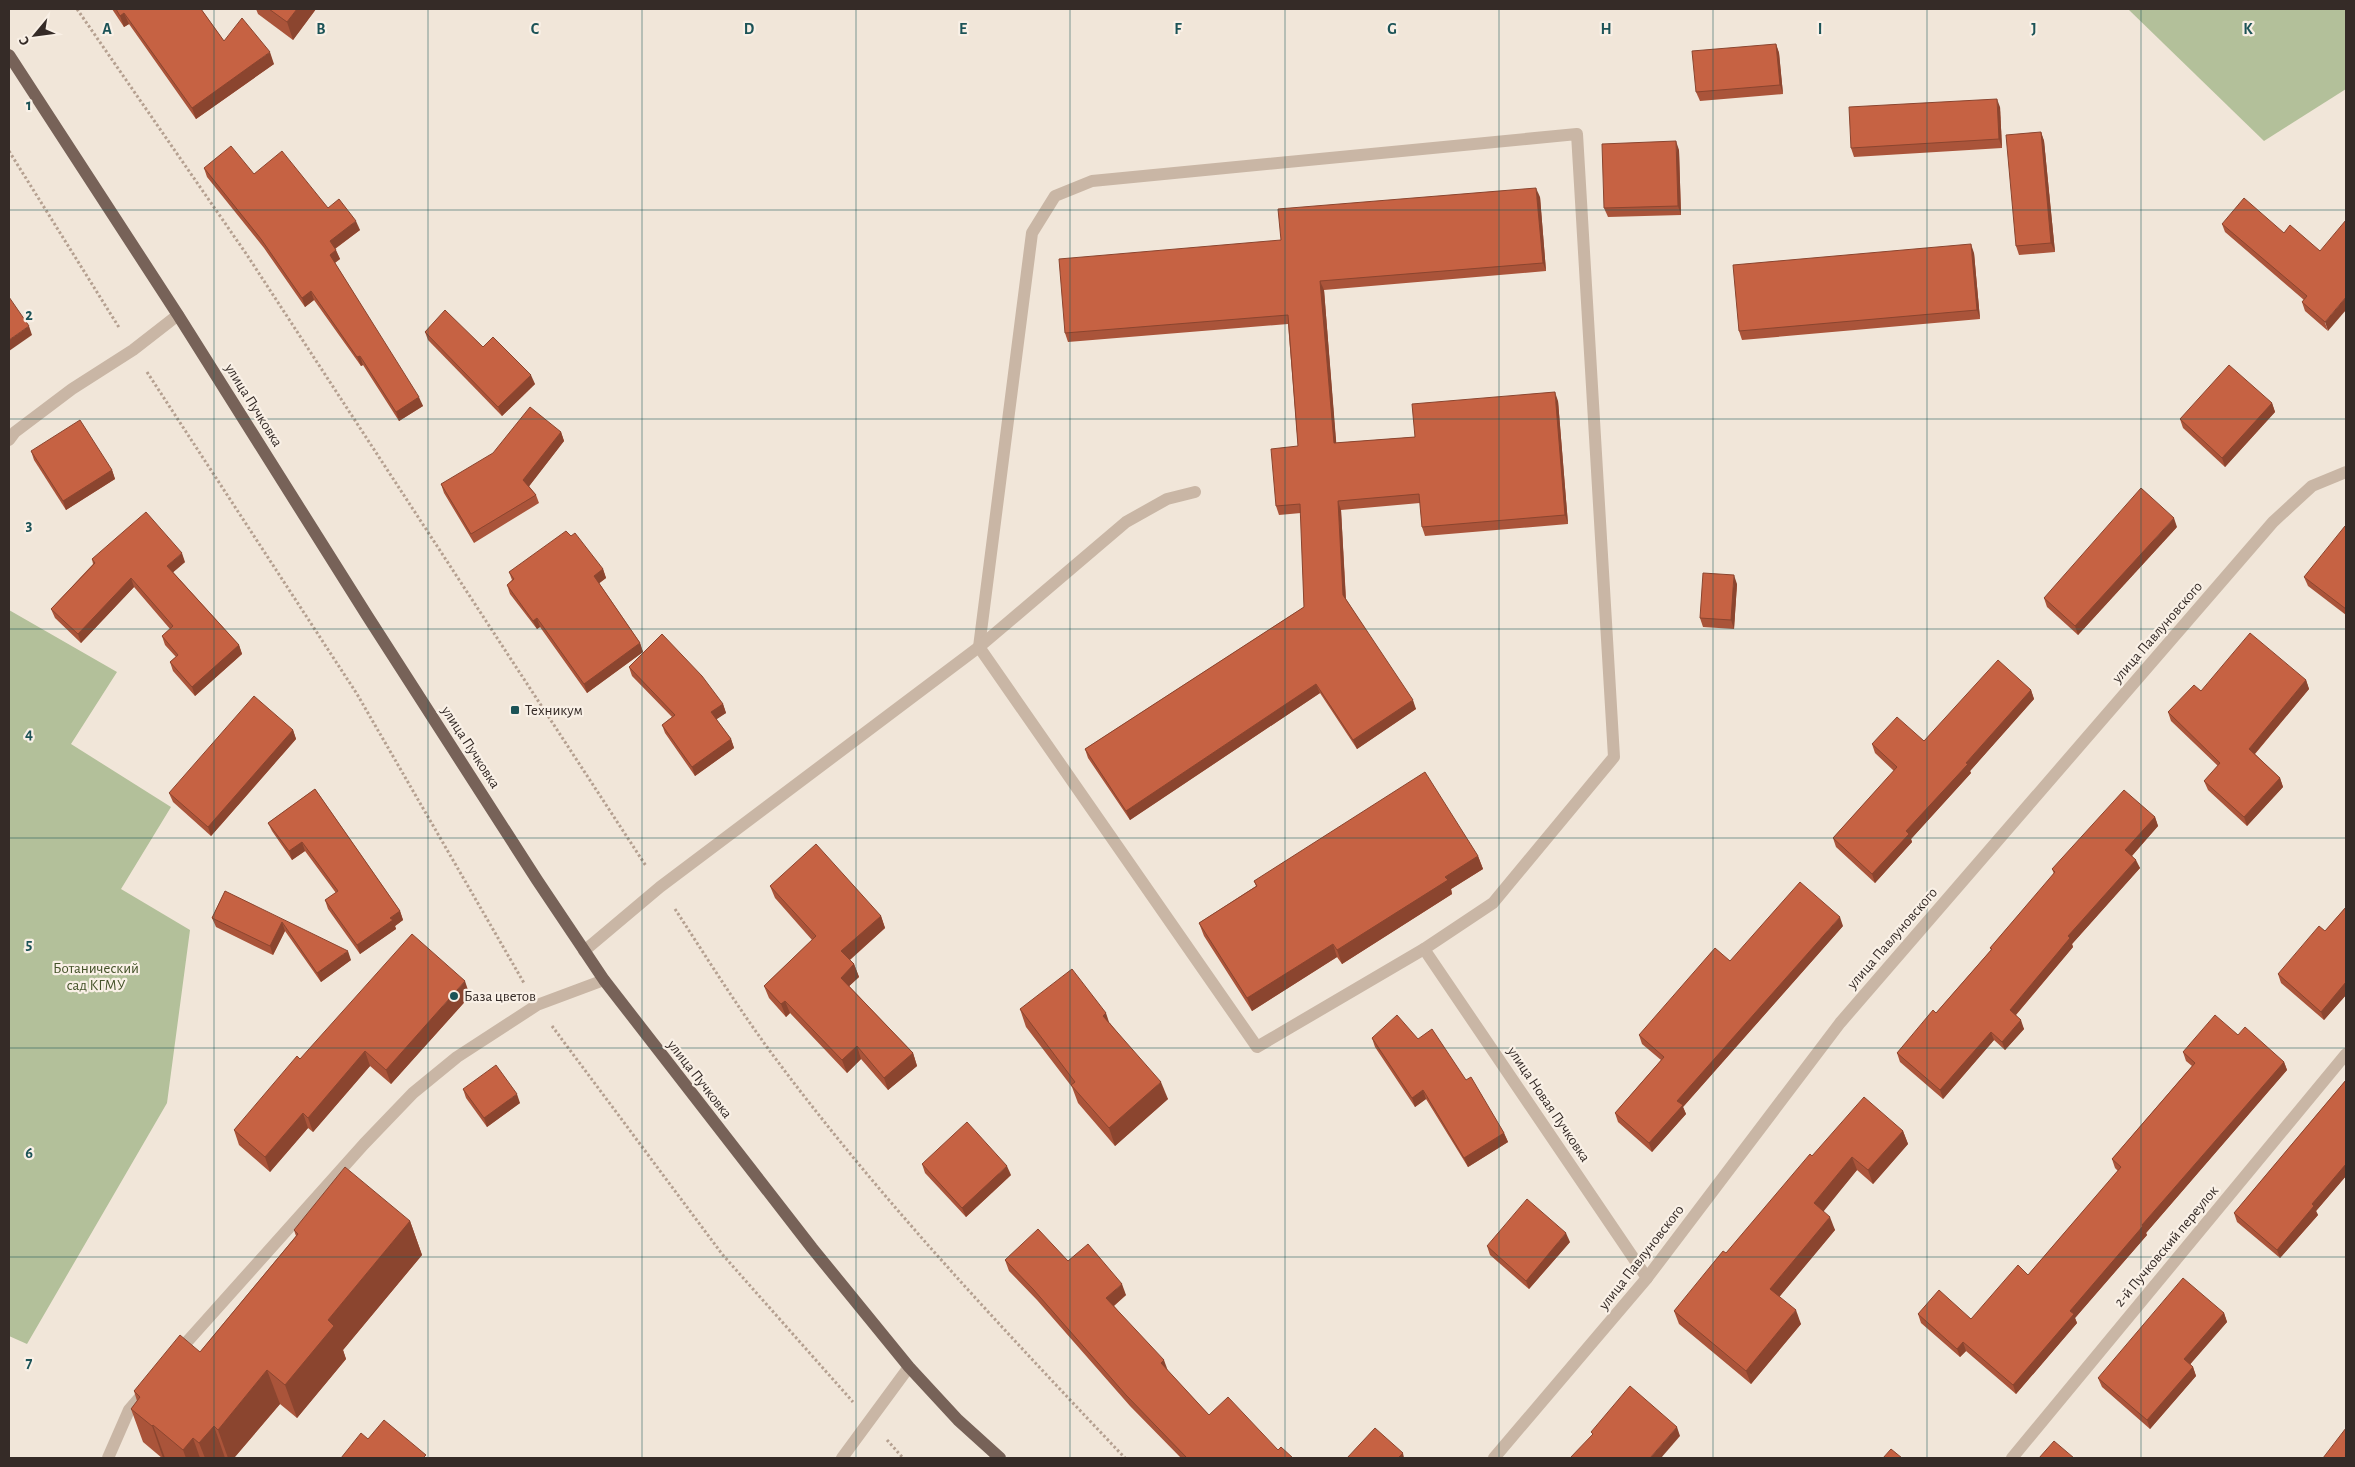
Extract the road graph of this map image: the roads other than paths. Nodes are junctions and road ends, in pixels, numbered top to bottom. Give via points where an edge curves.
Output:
1 (9, 55) edge
2 (178, 314) junction
3 (9, 440) edge
4 (2346, 472) edge
5 (1195, 492) dead end
6 (979, 647) junction
7 (1424, 949) junction
8 (584, 951) junction
9 (604, 980) junction
10 (2346, 1054) edge
11 (1647, 1278) junction
12 (171, 1360) edge
13 (909, 1367) junction
14 (153, 1381) edge
15 (958, 1420) junction
16 (108, 1458) edge
17 (842, 1458) edge
18 (987, 1458) edge
19 (1000, 1458) edge
20 (1494, 1458) edge
21 (2012, 1458) edge

1 - 2 main road, улица Пучковка
2 - 3 street via 133,350 72,389
2 - 8 main road, улица Пучковка via 378,634
4 - 11 street, улица Павлуновского via 2312,486 2273,522 1840,1023
5 - 6 street via 1167,499 1126,522
6 - 7 street via 1257,1047
6 - 7 street via 1032,233 1056,196 1092,181 1577,134 1614,757 1493,903
6 - 8 street via 660,887
7 - 11 street, улица Новая Пучковка
8 - 9 main road, улица Пучковка
9 - 12 street via 537,1005 458,1057 413,1093
9 - 13 main road, улица Пучковка
10 - 21 street, 2-й Пучковский переулок
11 - 20 street, улица Павлуновского
13 - 15 main road, улица Пучковка
13 - 17 street
14 - 16 street via 129,1410
15 - 18 main road, улица Пучковка
15 - 19 main road, улица Пучковка

